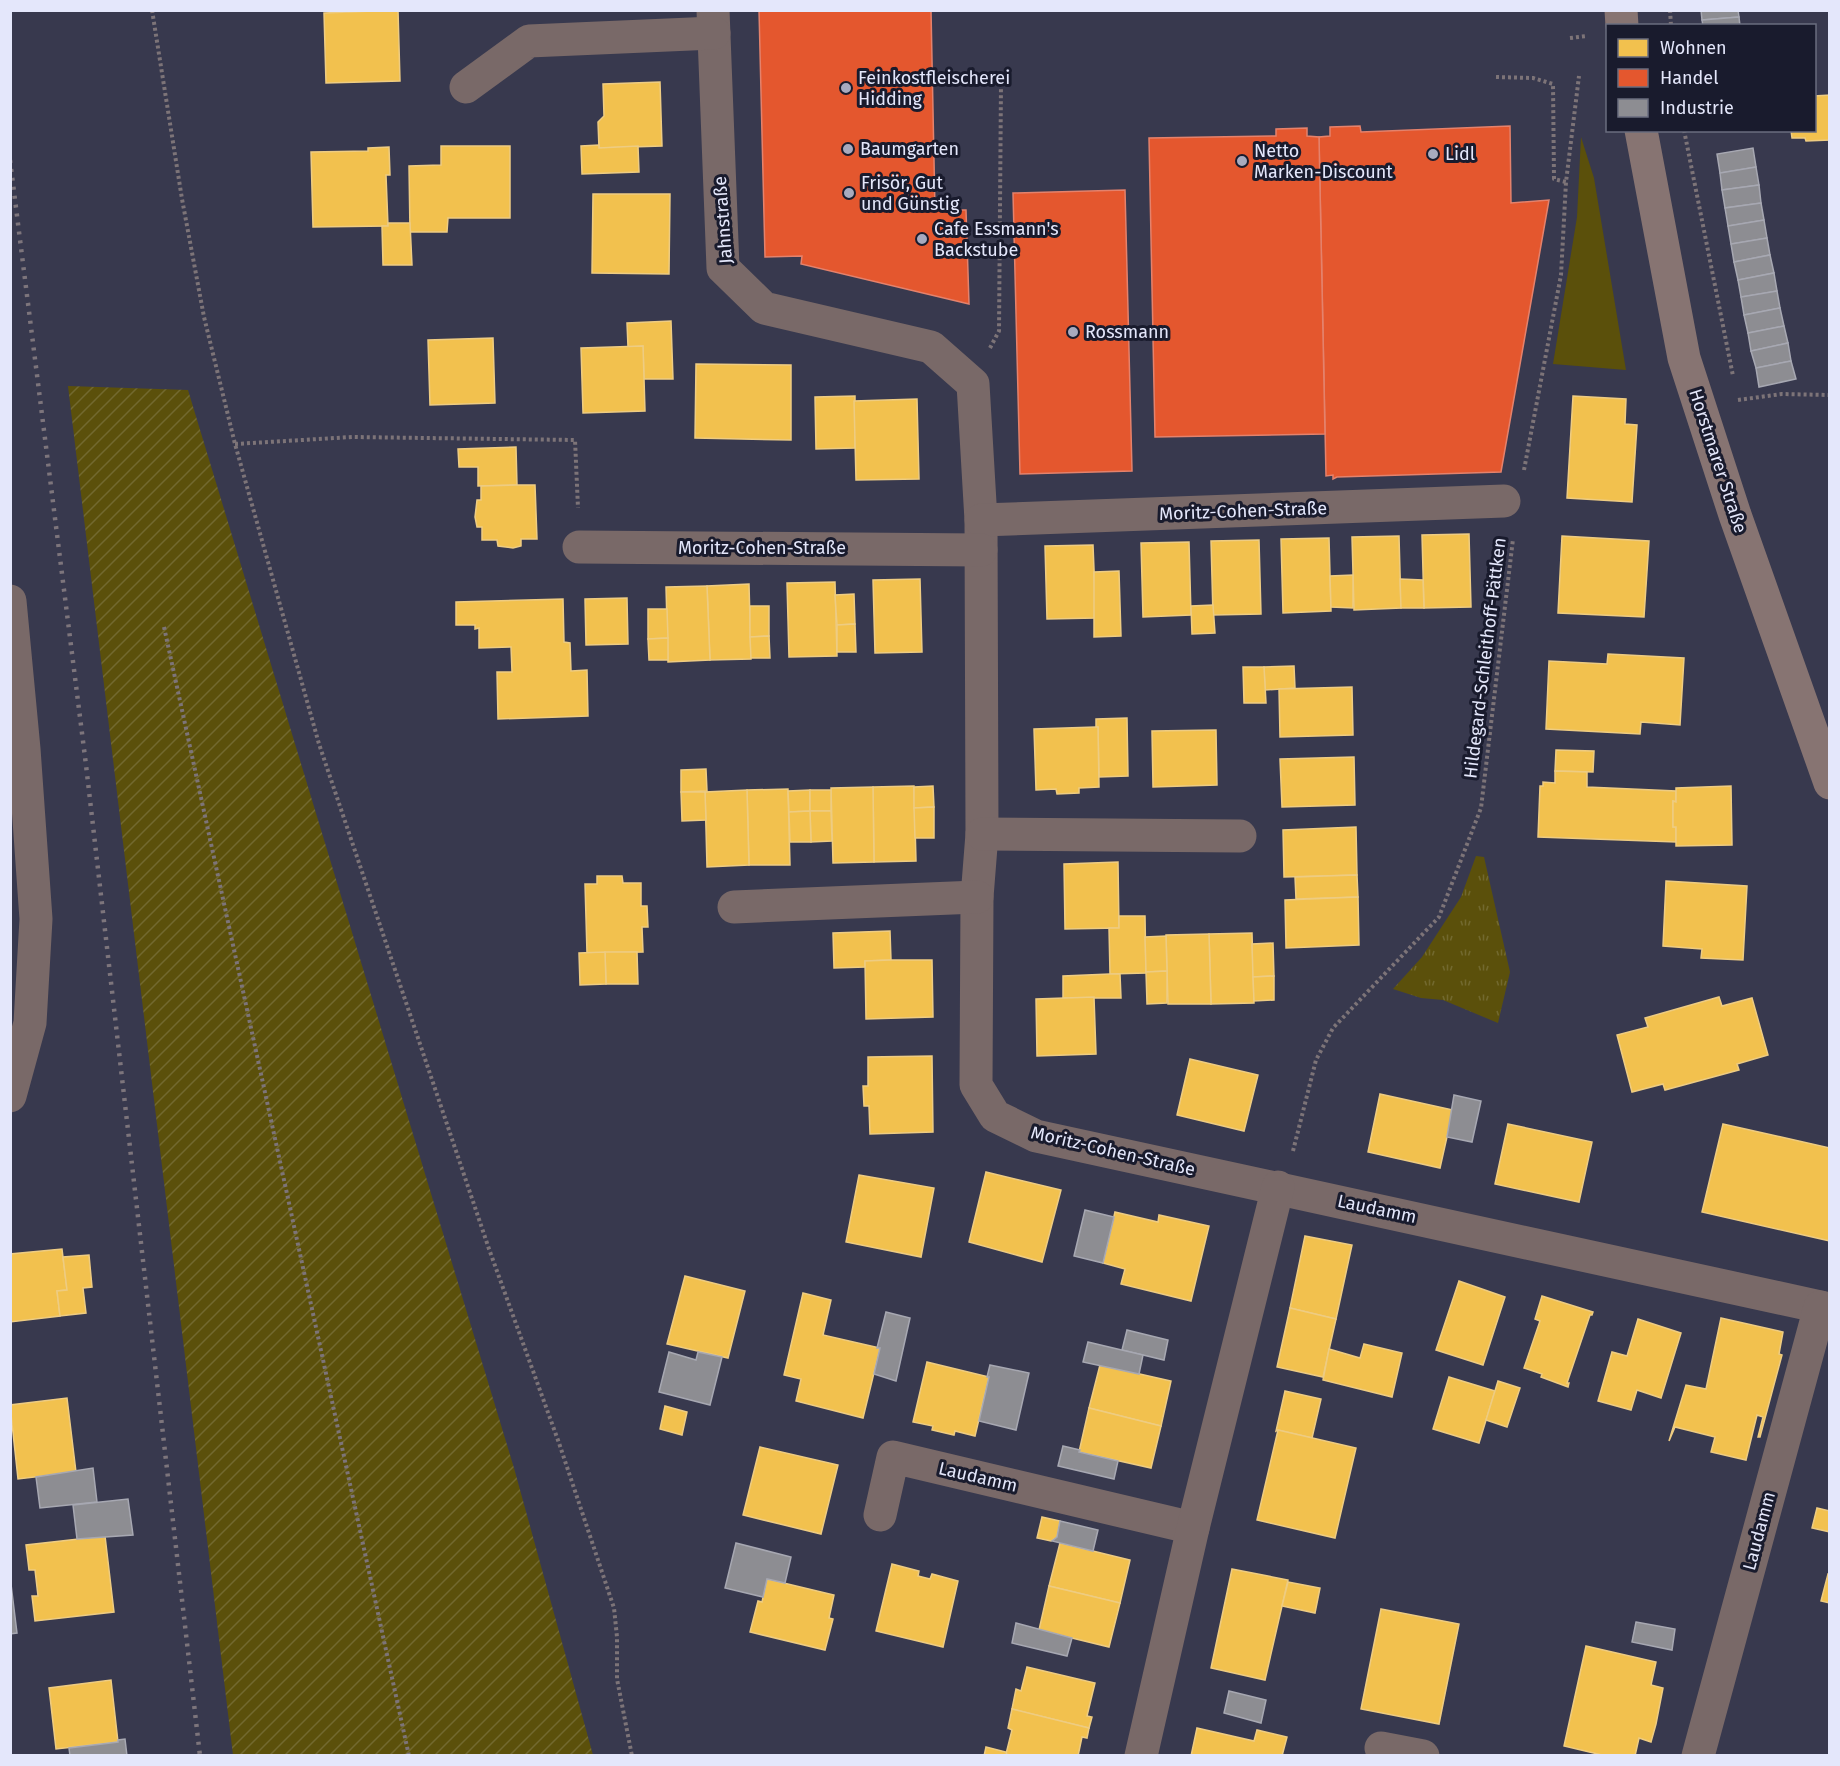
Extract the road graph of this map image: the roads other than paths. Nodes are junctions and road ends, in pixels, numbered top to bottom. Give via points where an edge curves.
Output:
1 (714, 22) edge
2 (466, 87) dead end
3 (1641, 132) edge
4 (973, 384) joint
5 (1514, 504) road end
6 (981, 535) junction
7 (579, 547) road end
8 (10, 601) edge
9 (1830, 783) edge
10 (982, 834) junction
11 (1240, 836) dead end
12 (977, 897) junction
13 (735, 907) dead end
14 (23, 921) edge
15 (10, 1096) edge
16 (1278, 1187) junction
17 (1825, 1308) edge
18 (880, 1515) dead end
19 (1193, 1528) junction
20 (1381, 1748) dead end
21 (1141, 1755) edge
22 (1423, 1755) edge
23 (1698, 1755) edge

1 - 2 street, Jahnstraße via 529,41
1 - 4 street, Jahnstraße via 723,268 764,308 931,347
3 - 9 main road, Horstmarer Straße via 1684,358
4 - 6 street, Moritz-Cohen-Straße
5 - 6 street, Moritz-Cohen-Straße
6 - 7 street, Moritz-Cohen-Straße
6 - 10 street, Moritz-Cohen-Straße
8 - 14 street via 24,749
10 - 11 street
10 - 12 street, Moritz-Cohen-Straße
12 - 13 street
12 - 16 street, Moritz-Cohen-Straße via 976,1085 995,1116 1036,1136
14 - 15 street via 30,1023
16 - 17 street, Laudamm
16 - 19 street
17 - 23 street, Laudamm
18 - 19 street, Laudamm via 892,1457
19 - 21 street
20 - 22 street

